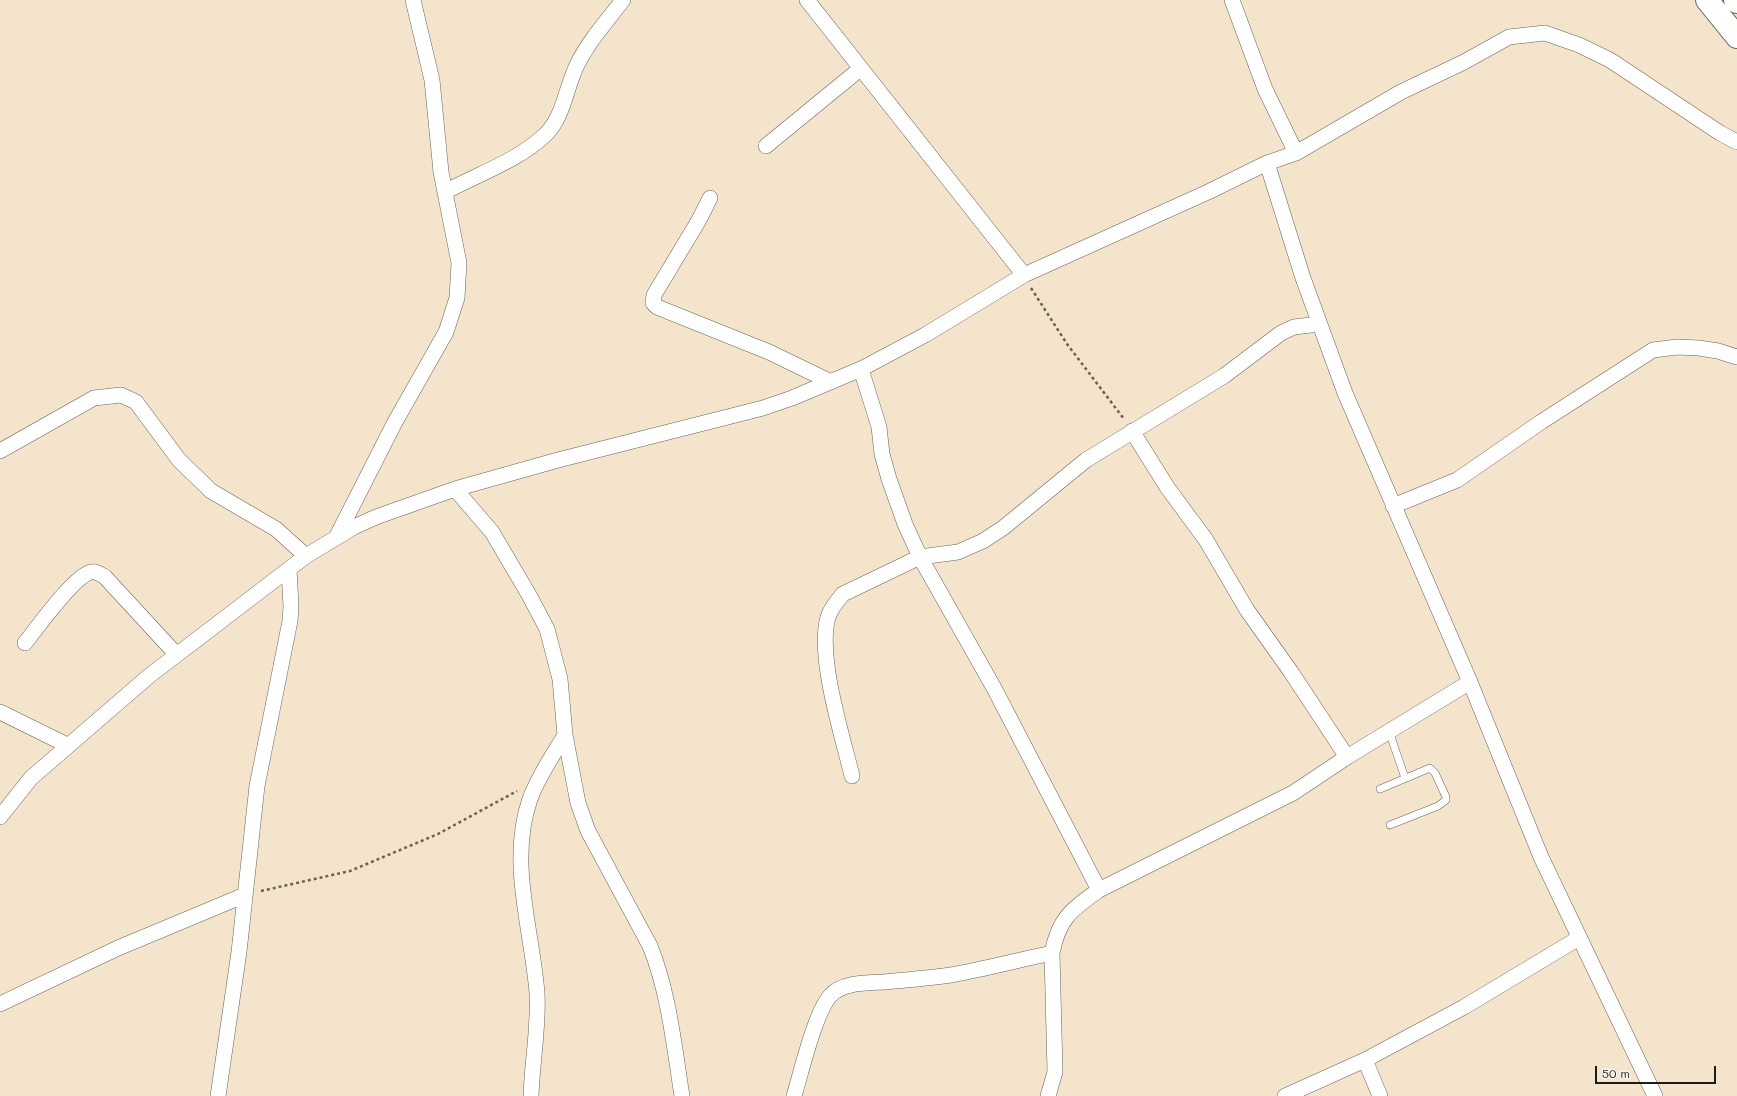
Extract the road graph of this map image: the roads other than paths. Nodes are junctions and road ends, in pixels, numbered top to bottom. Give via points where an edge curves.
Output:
1 (413, 0) edge
2 (623, 0) edge
3 (807, 0) edge
4 (1232, 0) edge
5 (1706, 0) edge
6 (1737, 37) edge
7 (860, 69) junction
8 (1737, 142) edge
9 (766, 146) dead end
10 (1296, 153) junction
11 (1267, 163) junction
12 (445, 192) junction
13 (710, 198) dead end
14 (1024, 275) junction
15 (1318, 324) junction
16 (1737, 357) edge
17 (861, 369) junction
18 (831, 382) junction
19 (1132, 431) junction
20 (0, 451) edge
21 (455, 489) junction
22 (1393, 506) junction
23 (336, 537) junction
24 (306, 556) junction
25 (920, 558) junction
26 (289, 570) junction
27 (25, 643) dead end
28 (176, 654) junction
29 (1470, 682) junction
30 (0, 712) edge
31 (1389, 731) junction
32 (565, 735) junction
33 (67, 745) junction
34 (1347, 757) junction
35 (852, 776) dead end
36 (1405, 778) junction
37 (1380, 789) dead end
38 (0, 818) edge
39 (1390, 825) dead end
40 (1099, 890) junction
41 (245, 895) junction
42 (1578, 938) junction
43 (1052, 953) junction
44 (0, 1004) edge
45 (1365, 1060) junction
46 (218, 1096) edge
47 (530, 1096) edge
48 (682, 1096) edge
49 (794, 1096) edge
50 (1048, 1096) edge
51 (1285, 1096) edge
52 (1380, 1096) edge
53 (1655, 1096) edge

1 - 12 street via 432,80
2 - 12 street via 578,62 570,78 559,115 547,133 506,161
3 - 7 street
4 - 10 street via 1265,89
5 - 6 main road
7 - 9 street
7 - 14 street
8 - 10 street via 1610,60 1579,44 1545,33 1509,37 1401,92
10 - 11 street
11 - 14 street
11 - 15 street
12 - 23 street via 459,263 458,298 446,332 395,422
13 - 18 street via 654,295 653,303 657,307 769,352
14 - 17 street via 925,335
15 - 19 street via 1280,333 1224,376
15 - 22 street
16 - 22 street via 1699,348 1653,350 1456,480
17 - 18 street
17 - 25 street via 879,427 882,454 889,480
18 - 21 street via 763,408
19 - 25 street via 1086,460 983,541 958,552
19 - 34 street via 1167,487 1206,540 1247,610
20 - 24 street via 94,398 121,395 136,402 179,460 211,491 276,529
21 - 23 street via 376,517
21 - 32 street via 492,532 547,629 560,679
22 - 29 street
23 - 24 street
24 - 26 street
25 - 35 street via 843,594 828,618 825,638 826,659
25 - 40 street via 994,688
26 - 28 street
26 - 41 street via 290,621 257,786
27 - 28 street via 71,587 89,572 96,571 105,577
28 - 33 street
29 - 31 street
29 - 42 street via 1541,857
30 - 33 street
31 - 34 street
31 - 36 lane
32 - 47 street via 540,778 528,805 520,848 520,866 537,995
32 - 48 street via 578,803 588,831 658,965
33 - 38 street via 31,778
34 - 40 street via 1293,793
36 - 37 lane
36 - 39 lane via 1433,769 1446,800 1438,806
40 - 43 street via 1074,908 1064,920 1055,935
41 - 44 street via 118,948
41 - 46 street
42 - 45 street via 1464,1007
42 - 53 street
43 - 49 street via 951,975 864,983 839,989 830,996 822,1008
43 - 50 street via 1055,1072
45 - 51 street
45 - 52 street

